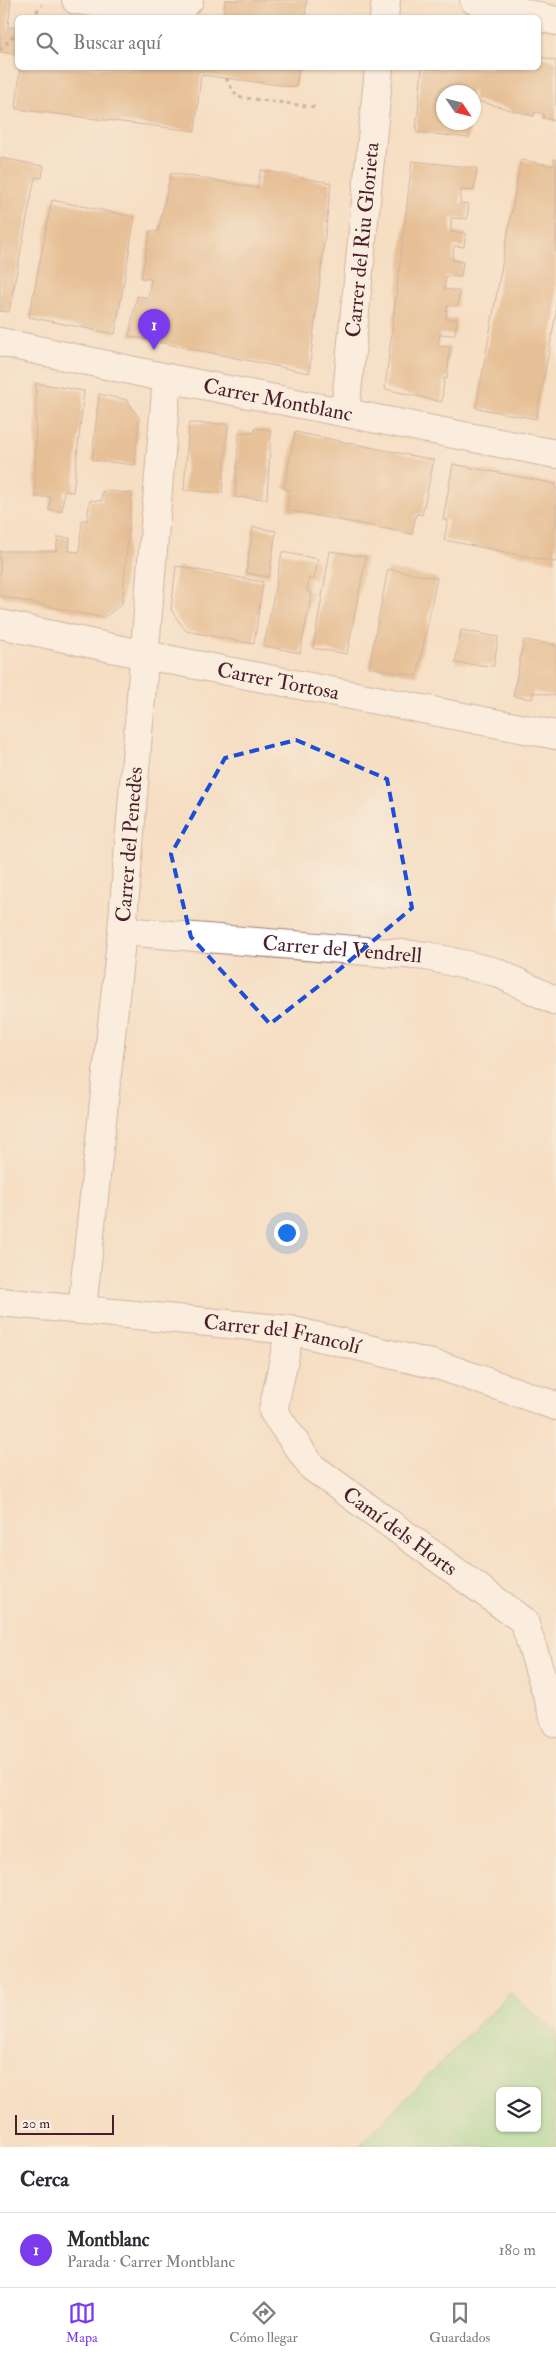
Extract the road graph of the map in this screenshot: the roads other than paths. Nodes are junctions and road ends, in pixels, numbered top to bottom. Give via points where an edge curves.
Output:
1 (76, 0) edge
2 (189, 0) edge
3 (386, 0) edge
4 (474, 0) edge
5 (384, 15) edge
6 (530, 15) edge
7 (541, 18) edge
8 (556, 22) edge
9 (380, 70) edge
10 (0, 342) edge
11 (167, 378) junction
12 (345, 413) junction
13 (556, 454) edge
14 (0, 624) edge
15 (145, 655) junction
16 (556, 735) edge
17 (122, 931) junction
18 (556, 1001) edge
19 (0, 1302) edge
20 (82, 1310) junction
21 (290, 1330) junction
22 (556, 1406) edge
23 (556, 1723) edge

1 - 2 street via 177,11
3 - 5 street
4 - 6 street
7 - 8 street
9 - 12 street, Carrer del Riu Glorieta
10 - 11 street, Carrer Montblanc
11 - 12 street, Carrer Montblanc
11 - 15 street, Carrer del Penedès
12 - 13 street, Carrer Montblanc
14 - 15 street, Carrer Tortosa
15 - 16 street, Carrer Tortosa
15 - 17 street, Carrer del Penedès
17 - 18 street, Carrer del Vendrell via 427,956 496,972
17 - 20 street, Carrer del Penedès
19 - 20 street, Carrer del Francolí
20 - 21 street, Carrer del Francolí
21 - 22 street, Carrer del Francolí via 444,1366
21 - 23 street, Camí dels Horts via 273,1411 312,1467 524,1621

